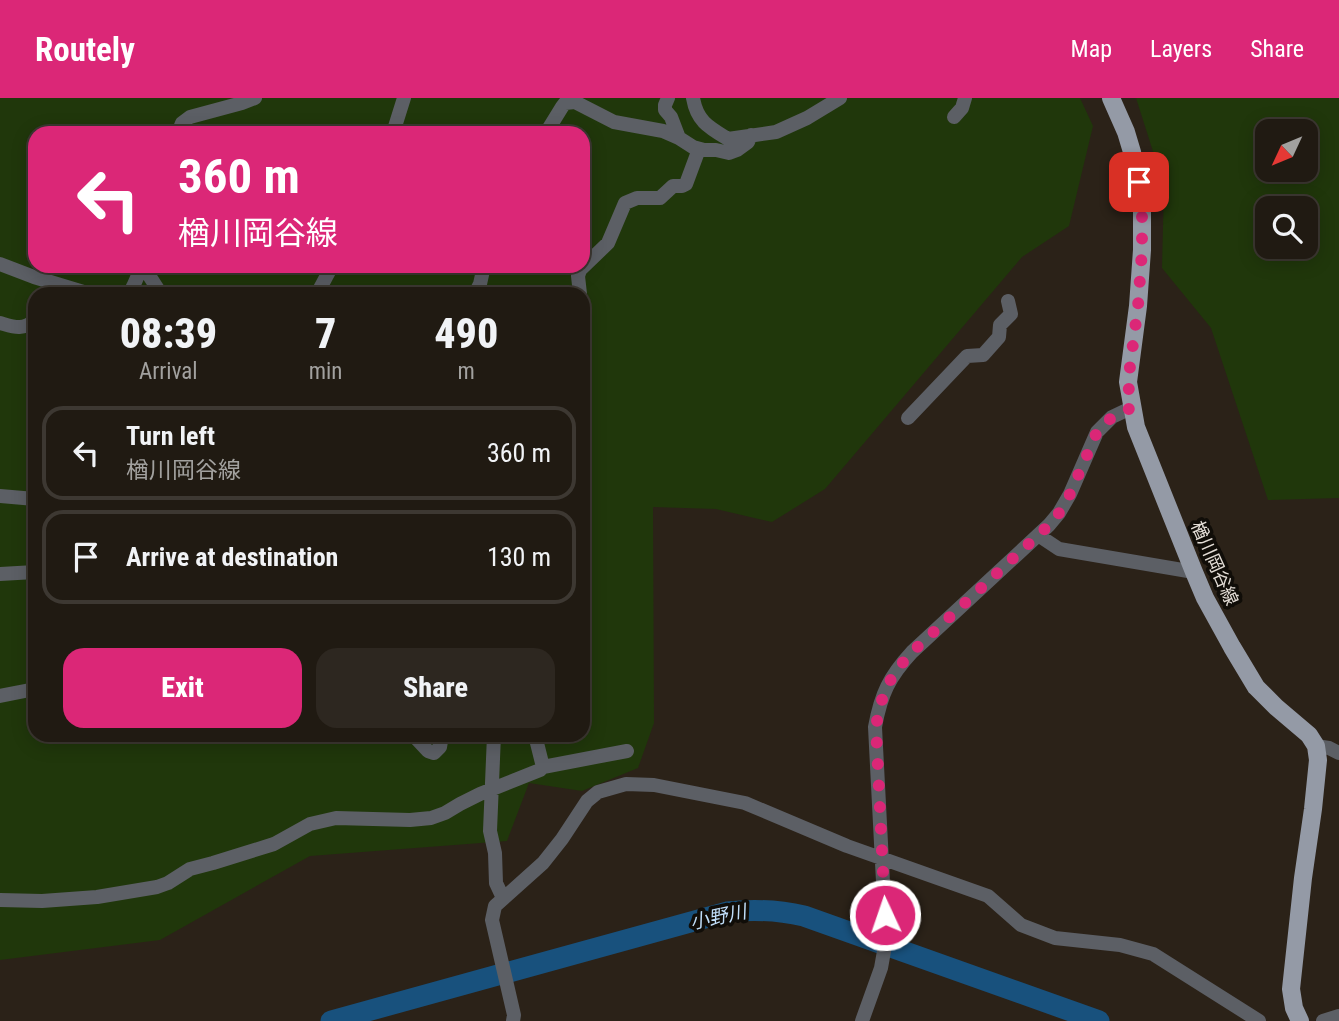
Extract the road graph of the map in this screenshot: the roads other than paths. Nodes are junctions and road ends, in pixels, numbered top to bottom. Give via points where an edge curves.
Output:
1 (255, 98) edge
2 (404, 98) edge
3 (693, 98) edge
4 (841, 98) edge
5 (965, 98) edge
6 (1111, 98) edge
7 (666, 104) edge
8 (954, 117) dead end
9 (631, 125) junction
10 (182, 126) edge
11 (395, 126) edge
12 (550, 126) edge
13 (751, 135) junction
14 (679, 138) junction
15 (699, 149) junction
16 (590, 260) edge
17 (0, 264) edge
18 (48, 287) edge
19 (1008, 301) dead end
20 (0, 323) edge
21 (28, 325) edge
22 (1131, 408) junction
23 (908, 418) dead end
24 (0, 496) edge
25 (28, 498) edge
26 (1038, 535) junction
27 (28, 572) edge
28 (1194, 572) junction
29 (0, 574) edge
30 (28, 691) edge
31 (0, 696) edge
32 (420, 742) edge
33 (441, 742) edge
34 (494, 742) edge
35 (537, 742) edge
36 (1316, 746) junction
37 (627, 751) dead end
38 (1339, 753) edge
39 (543, 767) junction
40 (492, 790) junction
41 (882, 859) junction
42 (503, 898) junction
43 (0, 900) edge
44 (1339, 1016) edge
45 (513, 1021) edge
46 (862, 1021) edge
47 (1259, 1021) edge
48 (1300, 1021) edge
49 (1324, 1021) edge

1 - 10 street via 190,117
2 - 11 street
3 - 13 street via 701,120 723,136
4 - 13 street via 776,132
5 - 8 street
6 - 22 main road, 楢川岡谷線 via 1132,152 1142,204 1138,306 1128,382
7 - 9 street via 655,120
7 - 14 street
9 - 12 street via 614,122 575,102 565,103
9 - 14 street
13 - 15 street via 748,142 729,153
14 - 15 street
15 - 16 street via 686,184 673,186 660,198 637,198 625,204 608,243
17 - 18 street
19 - 23 street via 1011,314 1000,325 999,337 983,355 967,356
20 - 21 street via 19,329
22 - 26 street via 1112,417 1097,432 1070,494
22 - 28 main road, 楢川岡谷線
24 - 25 street
26 - 28 street via 1059,549
26 - 41 street via 912,652 886,688 876,727
27 - 29 street
28 - 36 main road, 楢川岡谷線 via 1256,687
30 - 31 street
32 - 33 street via 434,753
34 - 40 street
35 - 39 street
36 - 38 street
36 - 48 main road via 1291,989
37 - 39 street
39 - 40 street
40 - 42 street via 490,831 496,883
40 - 43 street via 432,818 336,818 310,824 274,844 190,869 144,890 42,901
41 - 42 street via 745,803 626,784 598,792 587,802 543,863
41 - 46 street via 885,945
41 - 47 street via 988,896 1021,925 1055,938 1120,945 1153,954
42 - 45 street via 495,906 492,920
44 - 49 street

